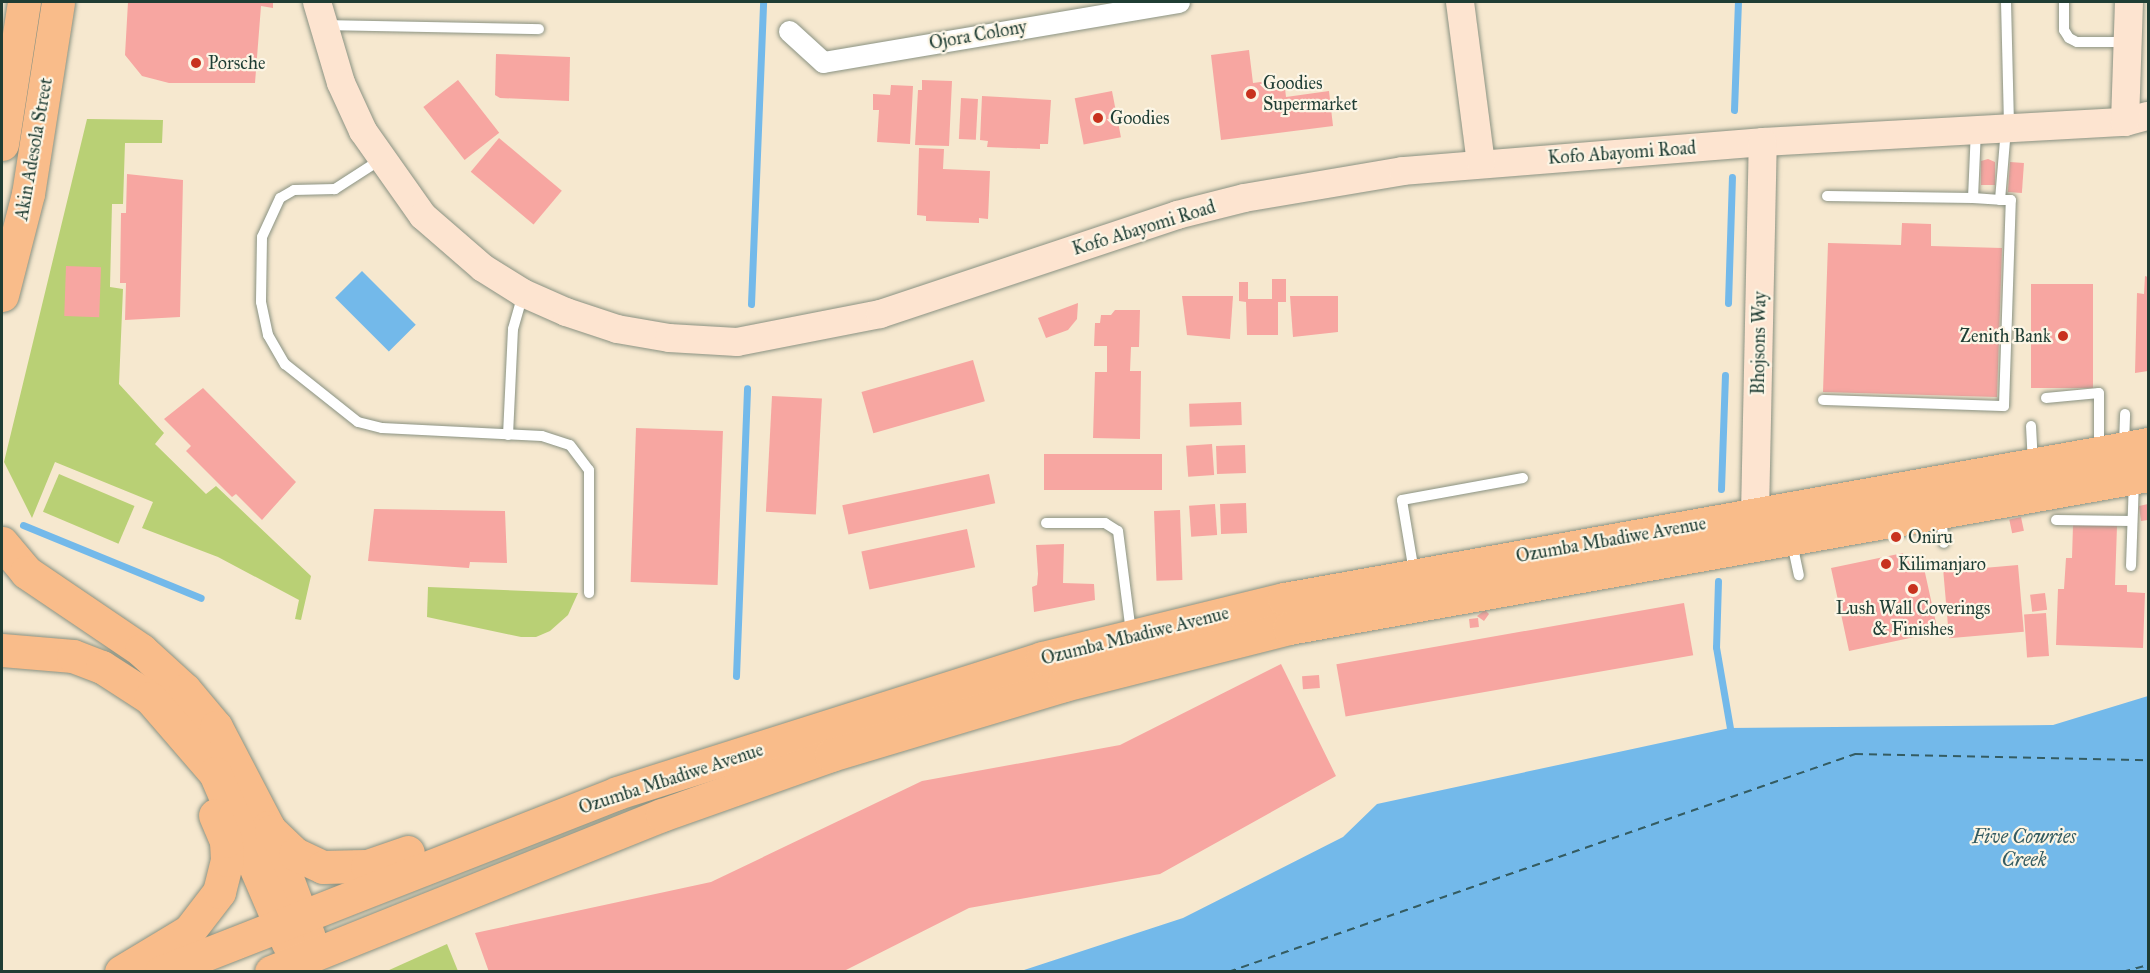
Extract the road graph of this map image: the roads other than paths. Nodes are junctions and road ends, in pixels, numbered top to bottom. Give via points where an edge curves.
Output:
1 (24, 2) edge
2 (58, 2) edge
3 (1179, 2) edge
4 (1460, 2) edge
5 (2006, 2) edge
6 (2064, 2) edge
7 (2129, 2) edge
8 (320, 13) edge
9 (539, 29) dead end
10 (789, 31) dead end
11 (2128, 42) junction
12 (2137, 119) edge
13 (2008, 128) junction
14 (1976, 130) junction
15 (1763, 142) junction
16 (2, 144) edge
17 (380, 160) junction
18 (1481, 163) junction
19 (1827, 196) dead end
20 (1972, 198) junction
21 (2001, 200) junction
22 (523, 292) junction
23 (2, 295) edge
24 (2046, 398) dead end
25 (1823, 400) dead end
26 (2125, 414) dead end
27 (2031, 426) dead end
28 (508, 435) junction
29 (2131, 460) edge
30 (2033, 464) junction
31 (1523, 478) dead end
32 (2056, 520) dead end
33 (2133, 520) junction
34 (1046, 523) dead end
35 (1769, 532) junction
36 (2, 543) edge
37 (2130, 566) dead end
38 (1799, 575) dead end
39 (1414, 576) junction
40 (589, 593) dead end
41 (1131, 636) junction
42 (2, 650) edge
43 (192, 748) junction
44 (617, 794) junction
45 (268, 827) junction
46 (291, 920) junction
47 (294, 962) edge
48 (121, 972) edge
49 (160, 972) edge

1 - 16 main road, Akin Adesola Street
2 - 23 main road, Akin Adesola Street via 28,194
3 - 10 street, Ojora Colony via 823,62
4 - 18 street
5 - 13 lane
6 - 11 lane via 2064,30 2069,38 2077,42
7 - 11 street
8 - 9 lane
8 - 17 street, Kofo Abayomi Road via 341,83
11 - 12 street
12 - 13 street, Kofo Abayomi Road
13 - 14 street, Kofo Abayomi Road
13 - 21 lane
14 - 15 street, Kofo Abayomi Road
14 - 20 lane
15 - 18 street, Kofo Abayomi Road
15 - 35 street, Bhojsons Way
17 - 22 street, Kofo Abayomi Road via 423,216 483,268
17 - 28 lane via 335,189 294,190 279,198 262,237 261,302 268,335 285,364 358,422 382,429
18 - 22 street, Kofo Abayomi Road via 1402,171 1244,198 1177,215 880,314 737,342 669,338 617,329
19 - 20 lane
20 - 21 lane
21 - 25 lane via 2011,200 2004,406
22 - 28 lane via 513,329
24 - 29 lane via 2099,393
26 - 29 lane
27 - 30 lane
28 - 40 lane via 558,438 582,456 591,486
29 - 30 main road, Ozumba Mbadiwe Avenue
29 - 33 lane
29 - 35 main road, Ozumba Mbadiwe Avenue via 1942,528
30 - 35 main road, Ozumba Mbadiwe Avenue
31 - 39 lane via 1402,500
32 - 33 lane
33 - 37 lane
34 - 41 lane via 1105,523 1118,531
35 - 38 lane
35 - 39 main road, Ozumba Mbadiwe Avenue
35 - 47 main road, Ozumba Mbadiwe Avenue via 1497,599 1278,631 1064,685 842,751 662,815
36 - 45 main road via 26,572 141,650 185,690 216,727
39 - 41 main road, Ozumba Mbadiwe Avenue via 1284,599
41 - 44 main road, Ozumba Mbadiwe Avenue via 1042,658
42 - 43 main road via 46,651 102,667 150,698
43 - 46 main road via 215,774
43 - 48 main road via 205,793 226,841 226,876 208,909 189,931
44 - 45 main road via 489,824 354,868 311,864 287,848
44 - 46 main road, Ozumba Mbadiwe Avenue
45 - 46 main road
46 - 47 main road
46 - 49 main road, Ozumba Mbadiwe Avenue

